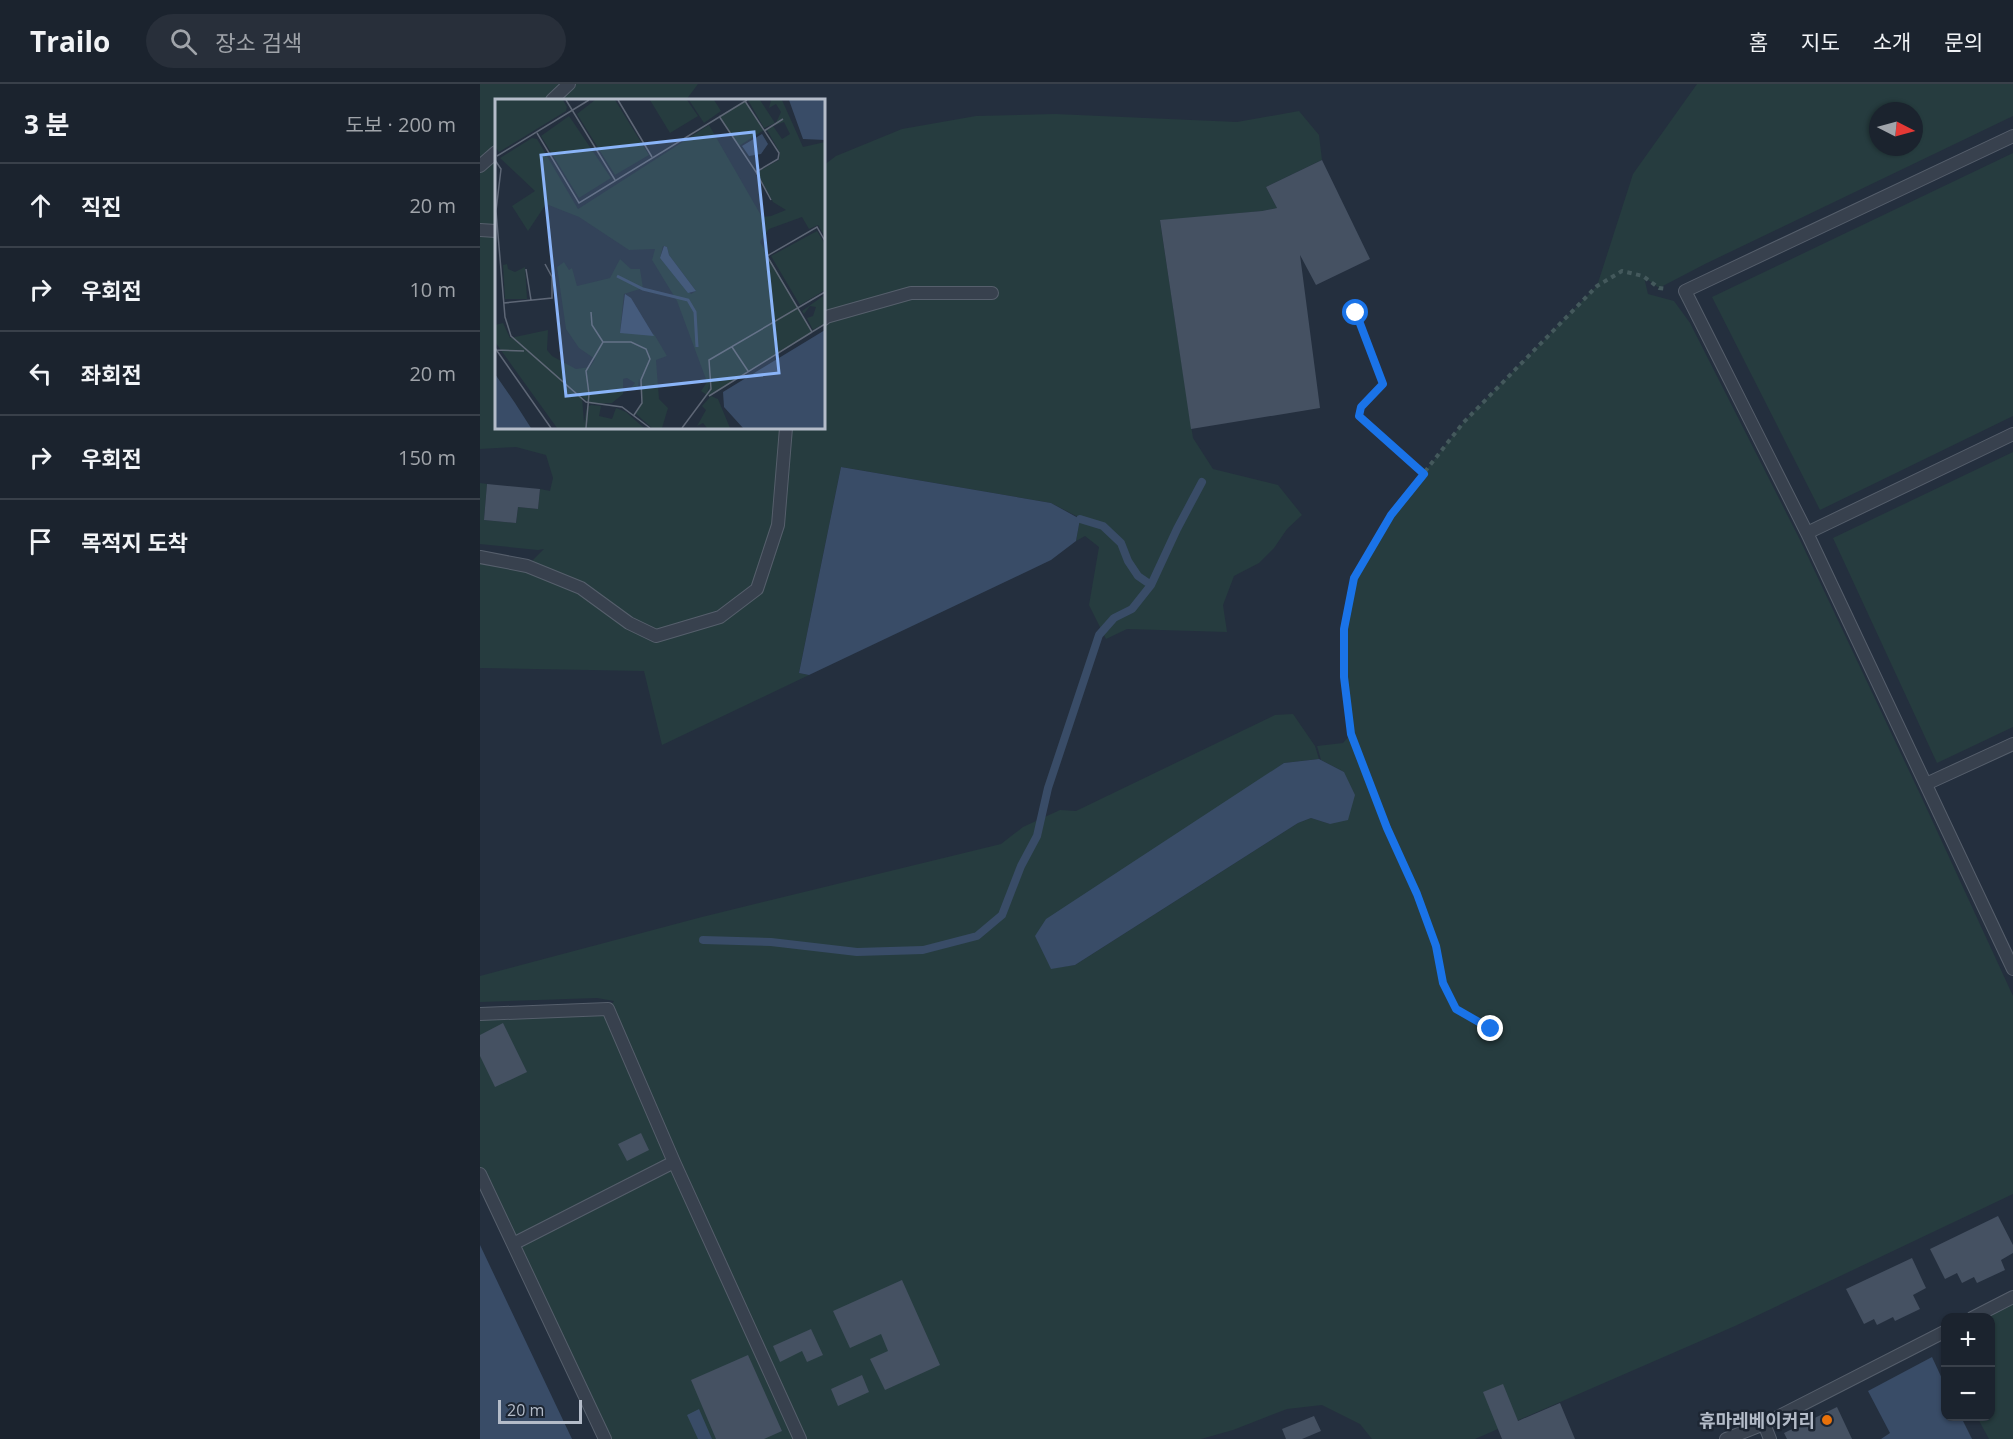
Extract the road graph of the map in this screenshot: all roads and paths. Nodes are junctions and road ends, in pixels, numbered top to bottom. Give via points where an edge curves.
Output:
1 (568, 84) edge
2 (553, 99) edge
3 (2013, 136) edge
4 (495, 153) edge
5 (480, 166) edge
6 (480, 230) edge
7 (495, 231) edge
8 (1685, 291) junction
9 (992, 293) dead end
10 (1356, 313) dead end
11 (825, 318) edge
12 (786, 429) edge
13 (2013, 434) edge
14 (1424, 474) junction
15 (1808, 533) junction
16 (480, 557) edge
17 (2013, 744) edge
18 (1926, 784) junction
19 (2013, 969) edge
20 (480, 1014) edge
21 (1491, 1029) dead end
22 (674, 1162) junction
23 (480, 1174) edge
24 (513, 1244) junction
25 (2013, 1297) edge
26 (1980, 1313) edge
27 (1941, 1334) edge
28 (1764, 1424) junction
29 (605, 1439) edge
30 (800, 1439) edge
31 (1726, 1439) edge
32 (1770, 1439) edge

1 - 2 lane
3 - 8 lane
4 - 5 lane
6 - 7 lane
8 - 14 path via 1659,288 1643,276 1623,271 1597,286 1463,423
8 - 15 lane
9 - 11 lane via 911,293
10 - 14 path via 1383,384 1361,407 1359,416
12 - 16 lane via 778,525 757,589 720,617 656,636 629,623 581,588 527,566
13 - 15 lane
14 - 21 path via 1391,515 1354,578 1344,629 1346,700 1351,734 1417,894 1436,946 1443,983 1456,1009
15 - 18 lane
17 - 18 lane
18 - 19 lane
20 - 22 lane via 608,1009
22 - 24 lane
22 - 30 lane
23 - 24 lane
24 - 29 lane
25 - 26 lane
27 - 28 lane
28 - 31 lane
28 - 32 lane

